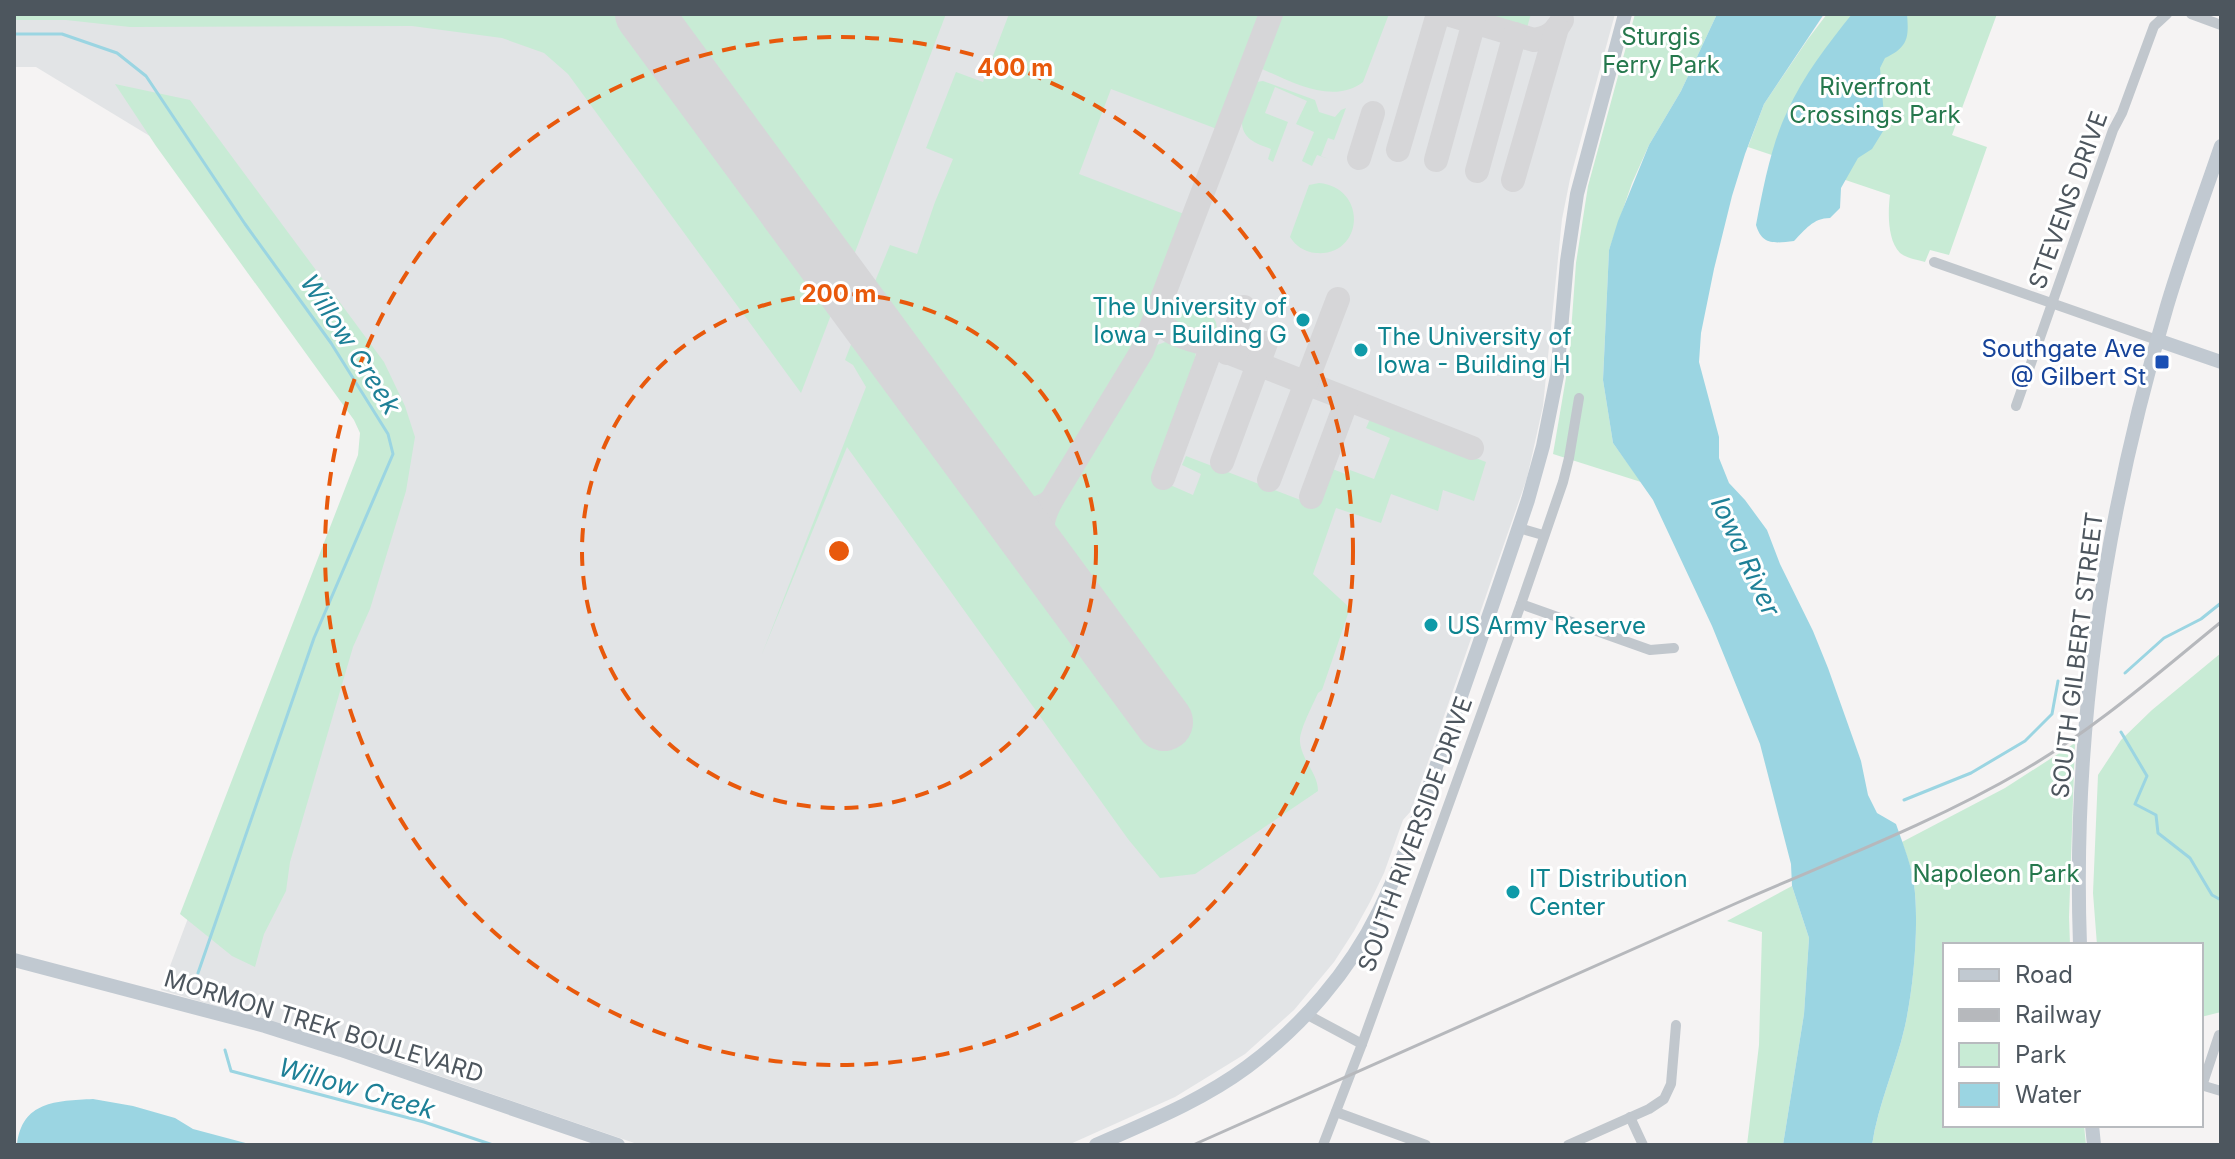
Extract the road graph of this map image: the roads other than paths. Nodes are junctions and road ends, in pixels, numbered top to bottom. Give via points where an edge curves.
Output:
1 (1625, 14) edge
2 (2167, 14) edge
3 (2191, 14) edge
4 (2221, 25) edge
5 (2221, 146) edge
6 (1934, 262) dead end
7 (2052, 302) junction
8 (2157, 340) junction
9 (2221, 362) edge
10 (1579, 398) dead end
11 (2016, 406) dead end
12 (1519, 528) junction
13 (1543, 535) junction
14 (1521, 604) junction
15 (1674, 648) dead end
16 (2080, 943) edge
17 (14, 960) edge
18 (1306, 1014) junction
19 (1676, 1025) dead end
20 (2221, 1036) edge
21 (1362, 1044) junction
22 (2203, 1083) edge
23 (1336, 1112) junction
24 (1630, 1117) junction
25 (618, 1145) edge
26 (1096, 1145) edge
27 (1323, 1145) edge
28 (1426, 1145) edge
29 (1568, 1145) edge
30 (1643, 1145) edge

1 - 12 main road via 1577,194 1557,376
2 - 7 street, STEVENS DRIVE via 2154,26
3 - 4 street
5 - 8 main road, SOUTH GILBERT STREET
6 - 7 street
7 - 8 street
7 - 11 street, STEVENS DRIVE
8 - 9 main road
8 - 16 main road, SOUTH GILBERT STREET via 2114,515 2098,623 2082,799
10 - 13 street, SOUTH RIVERSIDE DRIVE via 1569,458
12 - 13 street
12 - 18 main road via 1390,887 1350,959
13 - 14 street, SOUTH RIVERSIDE DRIVE
14 - 15 street via 1650,650
14 - 21 street, SOUTH RIVERSIDE DRIVE
17 - 25 main road, MORMON TREK BOULEVARD via 316,1042
18 - 21 street
18 - 26 main road via 1230,1079
19 - 24 street via 1668,1093 1657,1105
20 - 22 street
21 - 23 street, SOUTH RIVERSIDE DRIVE
23 - 27 street, SOUTH RIVERSIDE DRIVE
23 - 28 street
24 - 29 street
24 - 30 street

